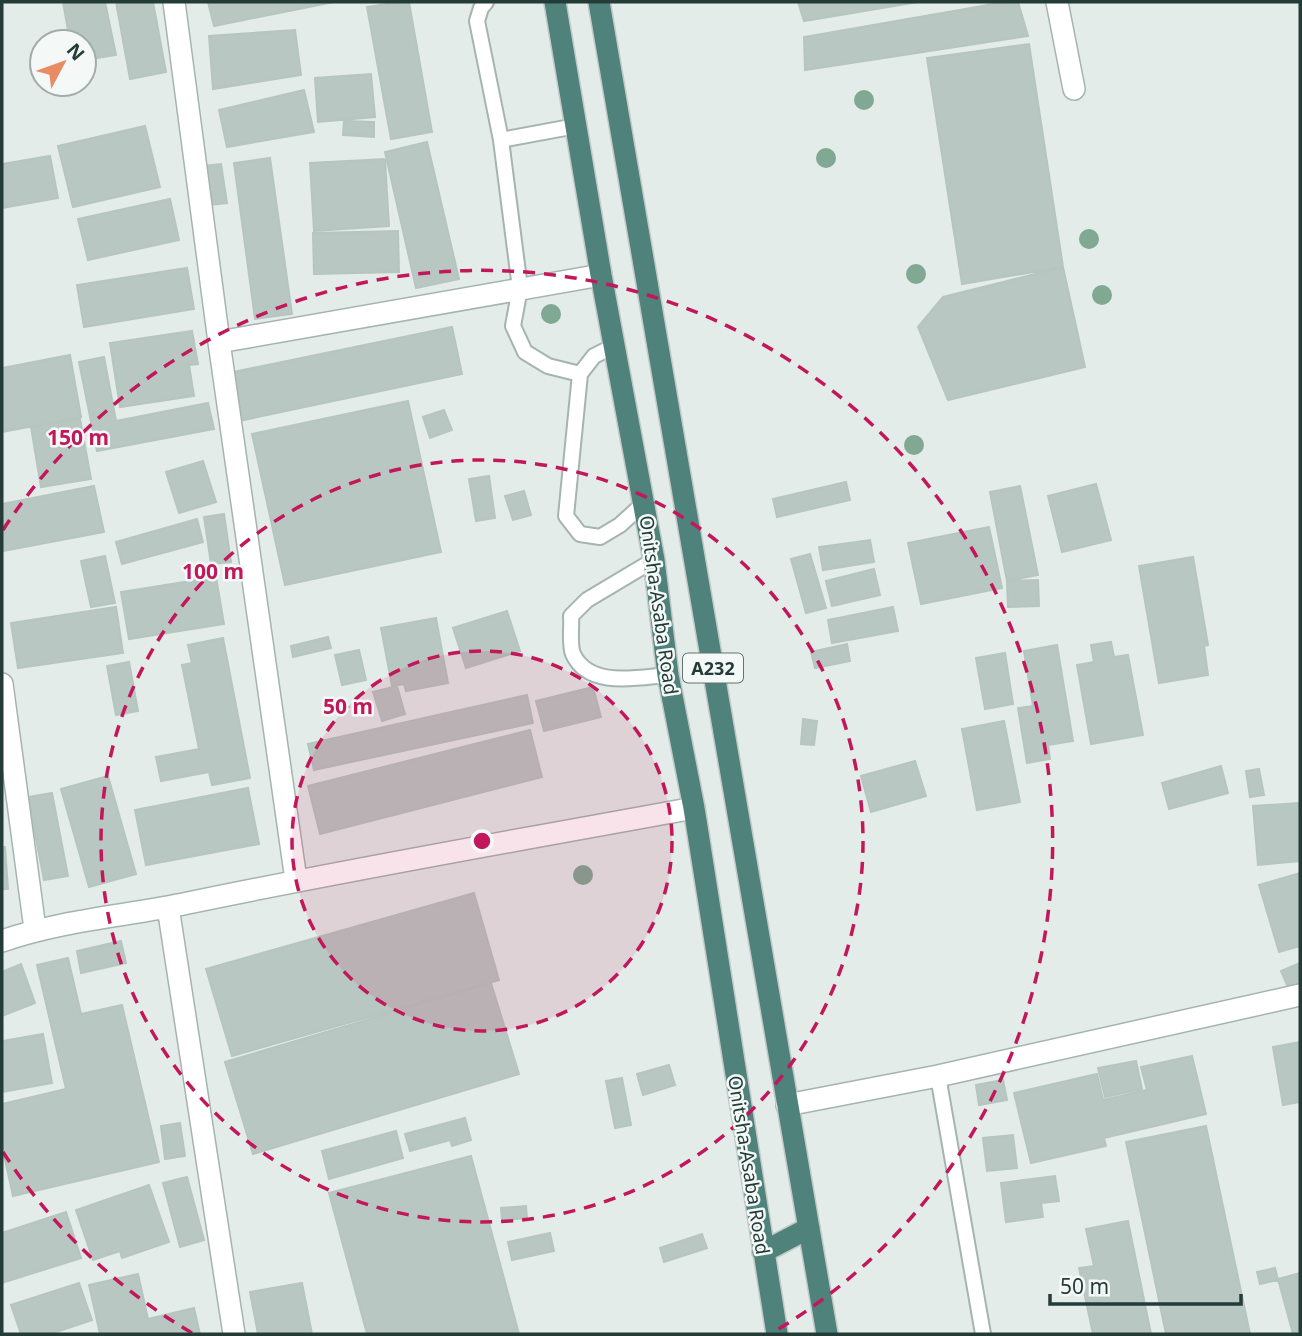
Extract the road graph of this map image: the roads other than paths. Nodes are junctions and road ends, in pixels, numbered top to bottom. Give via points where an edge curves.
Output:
1 (174, 2) edge
2 (486, 2) edge
3 (555, 2) edge
4 (599, 2) edge
5 (1057, 2) edge
6 (1074, 89) dead end
7 (576, 126) junction
8 (500, 140) junction
9 (601, 275) junction
10 (520, 288) junction
11 (219, 342) junction
12 (614, 346) junction
13 (580, 374) junction
14 (644, 503) junction
15 (654, 560) junction
16 (668, 675) junction
17 (2, 684) edge
18 (694, 808) junction
19 (296, 880) junction
20 (168, 907) junction
21 (36, 929) junction
22 (2, 941) edge
23 (1300, 995) edge
24 (938, 1076) junction
25 (787, 1105) junction
26 (808, 1228) junction
27 (763, 1252) junction
28 (234, 1334) edge
29 (777, 1334) edge
30 (827, 1334) edge
31 (983, 1334) edge

1 - 11 street
2 - 8 lane via 477,20
3 - 7 highway, Onitsha-Asaba Road / A232
4 - 25 highway, A232
5 - 6 street
7 - 8 lane
7 - 9 highway, Onitsha-Asaba Road / A232
8 - 10 lane
9 - 10 street
9 - 12 highway, Onitsha-Asaba Road / A232
10 - 11 street
10 - 13 lane via 513,326 525,352 548,366
11 - 19 street
12 - 13 lane via 594,356
12 - 14 highway, Onitsha-Asaba Road / A232
13 - 14 lane via 566,516 580,534 600,537
14 - 15 highway, Onitsha-Asaba Road / A232
15 - 16 highway, Onitsha-Asaba Road / A232
15 - 16 lane via 587,600 571,616 573,653 586,670 614,679
16 - 18 highway, Onitsha-Asaba Road / A232
17 - 21 street
18 - 19 street
18 - 27 highway, Onitsha-Asaba Road / A232
19 - 20 street
20 - 21 street
20 - 28 street
21 - 22 street
23 - 24 street
24 - 25 street
24 - 31 lane
25 - 26 highway, A232
26 - 27 highway
26 - 30 highway, A232
27 - 29 highway, Onitsha-Asaba Road / A232

